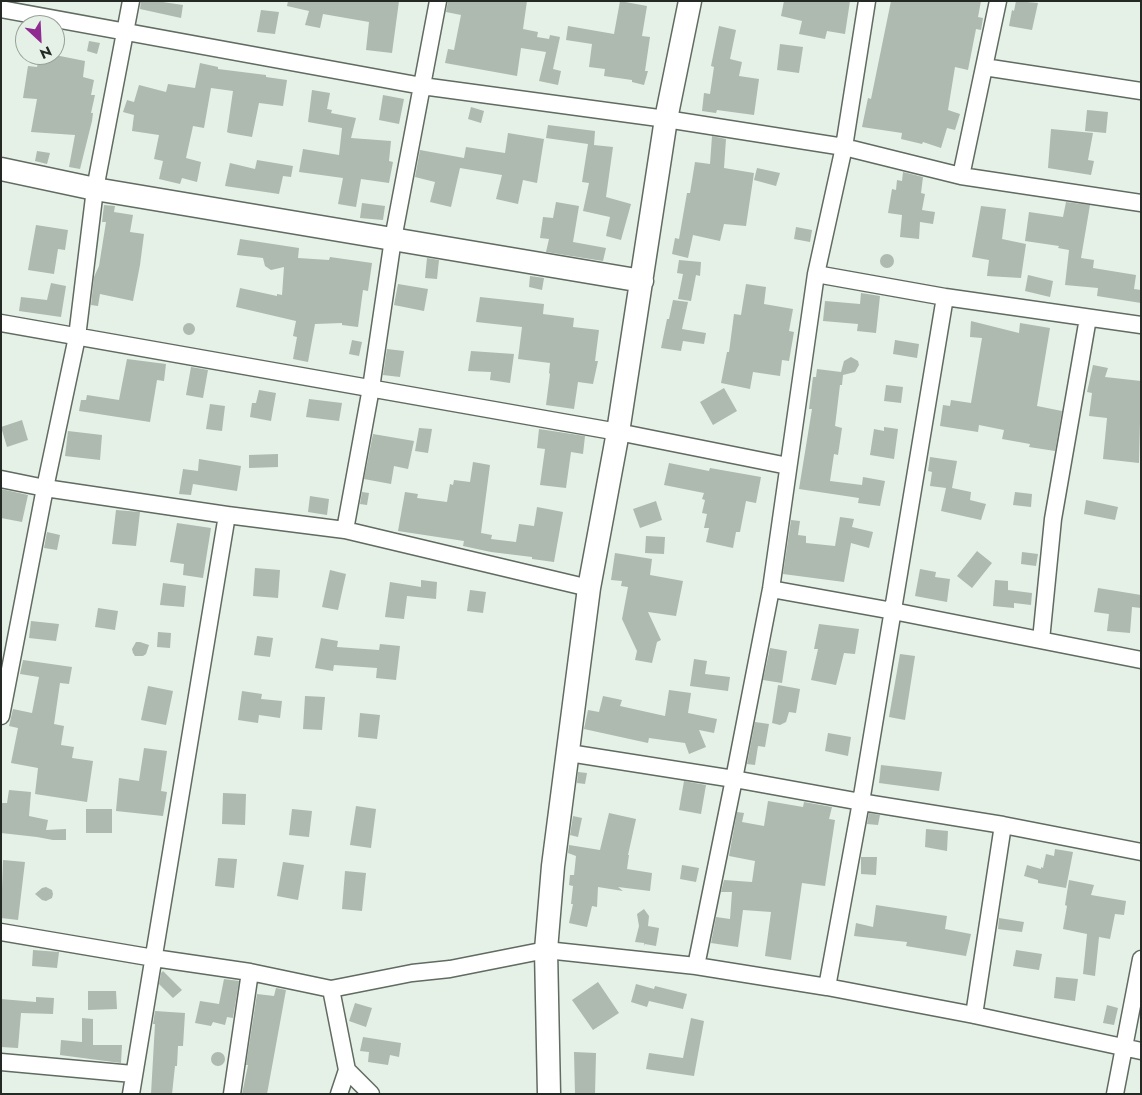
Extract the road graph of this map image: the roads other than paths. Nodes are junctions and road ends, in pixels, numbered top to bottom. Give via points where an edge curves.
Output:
1 (131, 1) edge
2 (438, 1) edge
3 (690, 1) edge
4 (867, 1) edge
5 (998, 1) edge
6 (1, 9) edge
7 (126, 32) junction
8 (984, 67) junction
9 (422, 86) junction
10 (1141, 91) edge
11 (666, 119) junction
12 (844, 147) junction
13 (1, 170) edge
14 (961, 176) junction
15 (95, 189) junction
16 (1141, 203) edge
17 (393, 239) junction
18 (816, 274) junction
19 (642, 281) junction
20 (945, 297) junction
21 (1088, 318) junction
22 (1, 323) edge
23 (1141, 325) edge
24 (77, 337) junction
25 (371, 388) junction
26 (618, 432) junction
27 (788, 466) junction
28 (1, 479) edge
29 (45, 488) junction
30 (227, 516) junction
31 (345, 530) junction
32 (589, 588) junction
33 (771, 589) junction
34 (893, 611) junction
35 (1041, 640) junction
36 (1141, 660) edge
37 (1, 716) edge
38 (568, 753) junction
39 (734, 779) junction
40 (861, 802) junction
41 (1003, 825) junction
42 (1141, 852) edge
43 (1, 932) edge
44 (546, 950) junction
45 (154, 958) junction
46 (1141, 959) edge
47 (696, 966) junction
48 (250, 972) junction
49 (828, 987) junction
50 (331, 989) junction
51 (974, 1015) junction
52 (1123, 1048) junction
53 (1141, 1051) edge
54 (1, 1062) edge
55 (347, 1070) junction
56 (133, 1074) junction
57 (130, 1094) edge
58 (232, 1094) edge
59 (339, 1094) edge
60 (371, 1094) edge
61 (549, 1094) edge
62 (1115, 1094) edge

1 - 7 street
2 - 9 street
3 - 11 main road
4 - 12 street
5 - 8 street
6 - 7 street
7 - 9 street
7 - 15 street
8 - 10 street
8 - 14 street
9 - 11 street
9 - 17 street
11 - 12 street
11 - 19 main road
12 - 14 street
12 - 18 street
13 - 15 main road
14 - 16 street
15 - 17 main road
15 - 24 street
17 - 19 main road
17 - 25 street
18 - 20 street
18 - 27 street
19 - 26 main road
20 - 21 street
20 - 34 street
21 - 23 street
21 - 35 street via 1054,519
22 - 24 street
24 - 25 street
24 - 29 street
25 - 26 street
25 - 31 street
26 - 27 street
26 - 32 main road
27 - 33 street
28 - 29 street
29 - 30 street
29 - 37 street
30 - 31 street
30 - 45 street
31 - 32 street
32 - 38 main road
33 - 34 street
33 - 39 street
34 - 35 street
34 - 40 street
35 - 36 street
38 - 39 street
38 - 44 main road
39 - 40 street
39 - 47 street
40 - 41 street
40 - 49 street
41 - 42 street
41 - 51 street
43 - 45 street
44 - 47 street
44 - 50 street
44 - 61 main road
45 - 48 street
45 - 56 street
46 - 52 street
47 - 49 street
48 - 50 street
48 - 58 street
49 - 51 street
50 - 55 street
51 - 52 street
52 - 53 street
52 - 62 street
54 - 56 street
55 - 59 street
55 - 60 street
56 - 57 street

